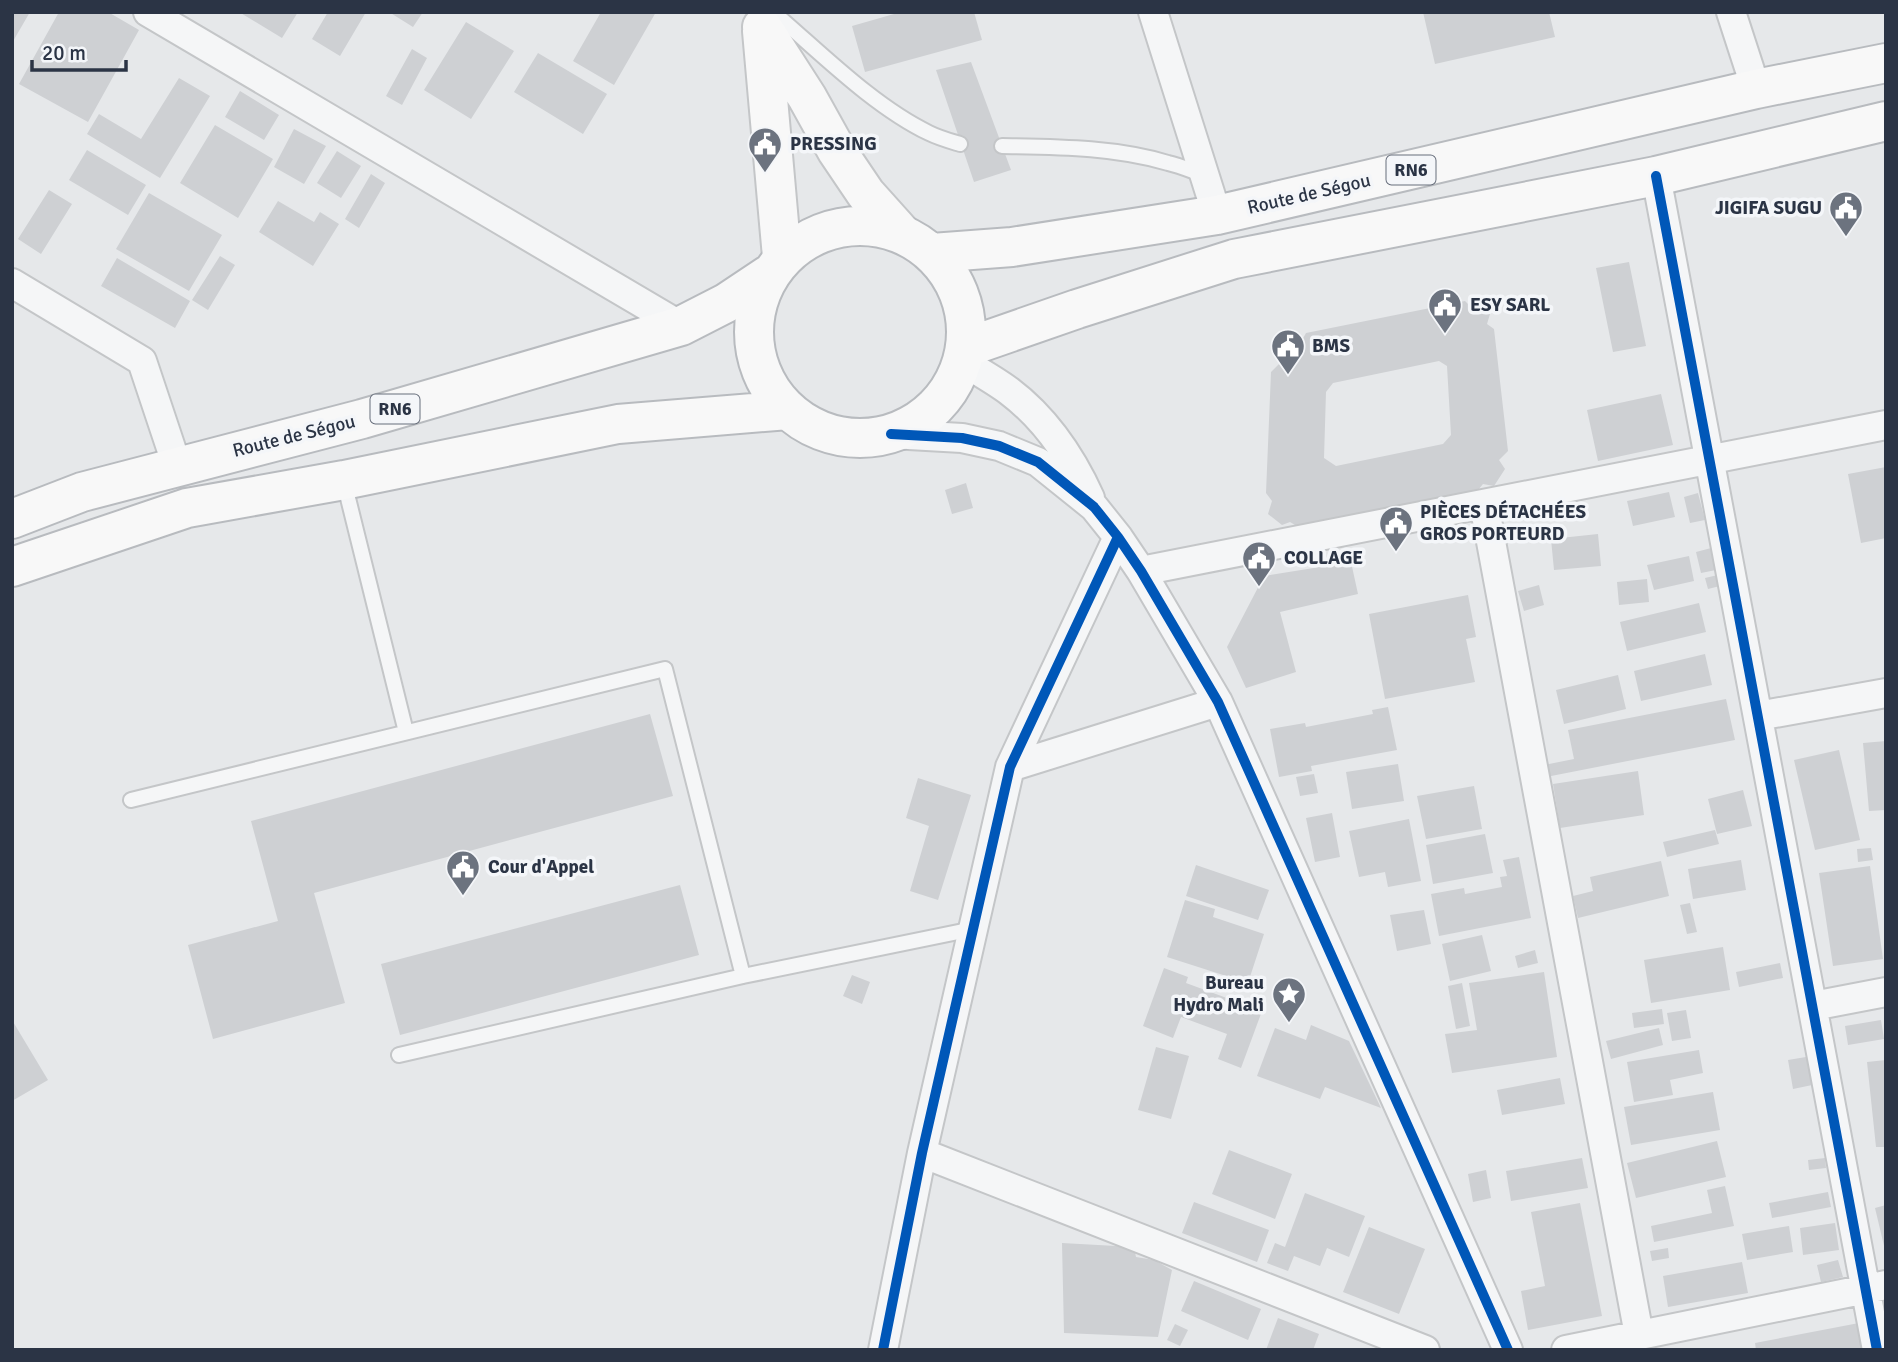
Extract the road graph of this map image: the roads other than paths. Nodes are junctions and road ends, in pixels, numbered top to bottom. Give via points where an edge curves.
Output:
1 (148, 12) edge
2 (1153, 12) edge
3 (1731, 12) edge
4 (764, 17) edge
5 (1886, 63) edge
6 (1756, 89) junction
7 (1886, 121) edge
8 (960, 144) dead end
9 (1002, 146) dead end
10 (1204, 175) junction
11 (1656, 176) junction
12 (1217, 215) junction
13 (901, 233) junction
14 (932, 254) junction
15 (775, 266) junction
16 (12, 283) edge
17 (681, 326) junction
18 (964, 355) junction
19 (788, 410) junction
20 (1886, 425) edge
21 (891, 434) junction
22 (1710, 458) junction
23 (177, 466) junction
24 (344, 480) junction
25 (1484, 504) junction
26 (1094, 507) junction
27 (12, 519) edge
28 (1118, 537) junction
29 (12, 567) edge
30 (1141, 571) junction
31 (1886, 693) edge
32 (1218, 702) junction
33 (1758, 716) junction
34 (406, 732) junction
35 (1010, 767) junction
36 (131, 800) dead end
37 (973, 929) junction
38 (743, 976) junction
39 (1886, 992) edge
40 (1813, 1006) junction
41 (399, 1055) dead end
42 (922, 1153) junction
43 (1876, 1287) edge
44 (1639, 1335) junction
45 (883, 1350) edge
46 (1426, 1350) edge
47 (1508, 1350) edge
48 (1566, 1350) edge
49 (1877, 1350) edge

1 - 17 street
2 - 10 street
3 - 6 street
4 - 8 lane via 901,117
4 - 13 main road via 837,151 866,194
4 - 15 main road
5 - 6 main road, Route de Ségou / RN6
6 - 12 main road, Route de Ségou / RN6
7 - 11 main road
9 - 10 lane via 1115,152
10 - 12 street
11 - 18 main road via 1234,259 1077,309
11 - 22 street
12 - 14 main road, Route de Ségou / RN6 via 1012,247
13 - 14 main road, Route de Ségou / RN6
13 - 15 main road, Route de Ségou / RN6 via 859,224 817,233
14 - 18 main road, Route de Ségou / RN6 via 954,281 965,314
15 - 17 main road, Route de Ségou / RN6 via 726,303
15 - 19 main road, Route de Ségou / RN6 via 754,309 753,346 765,381
16 - 23 street via 142,361
17 - 23 main road, Route de Ségou / RN6 via 362,419
18 - 21 main road, Route de Ségou / RN6 via 947,394 923,419
18 - 26 street via 1032,410 1060,444
19 - 21 main road, Route de Ségou / RN6 via 818,430 855,438
19 - 24 main road via 618,424
20 - 22 street
21 - 26 street via 962,438 999,446 1038,462
22 - 25 street
22 - 33 street
23 - 27 main road, Route de Ségou / RN6 via 82,492
24 - 29 main road via 187,508
24 - 34 lane
25 - 30 street
25 - 44 street
26 - 28 street
28 - 30 street
28 - 35 street
30 - 32 street
31 - 33 street
32 - 35 street
32 - 47 street
33 - 40 street
34 - 36 lane
34 - 38 lane via 665,669
35 - 37 street
37 - 38 lane
37 - 42 street
38 - 41 lane
39 - 40 street
40 - 43 street
42 - 45 street
42 - 46 street
43 - 44 street
43 - 49 street
44 - 48 street

